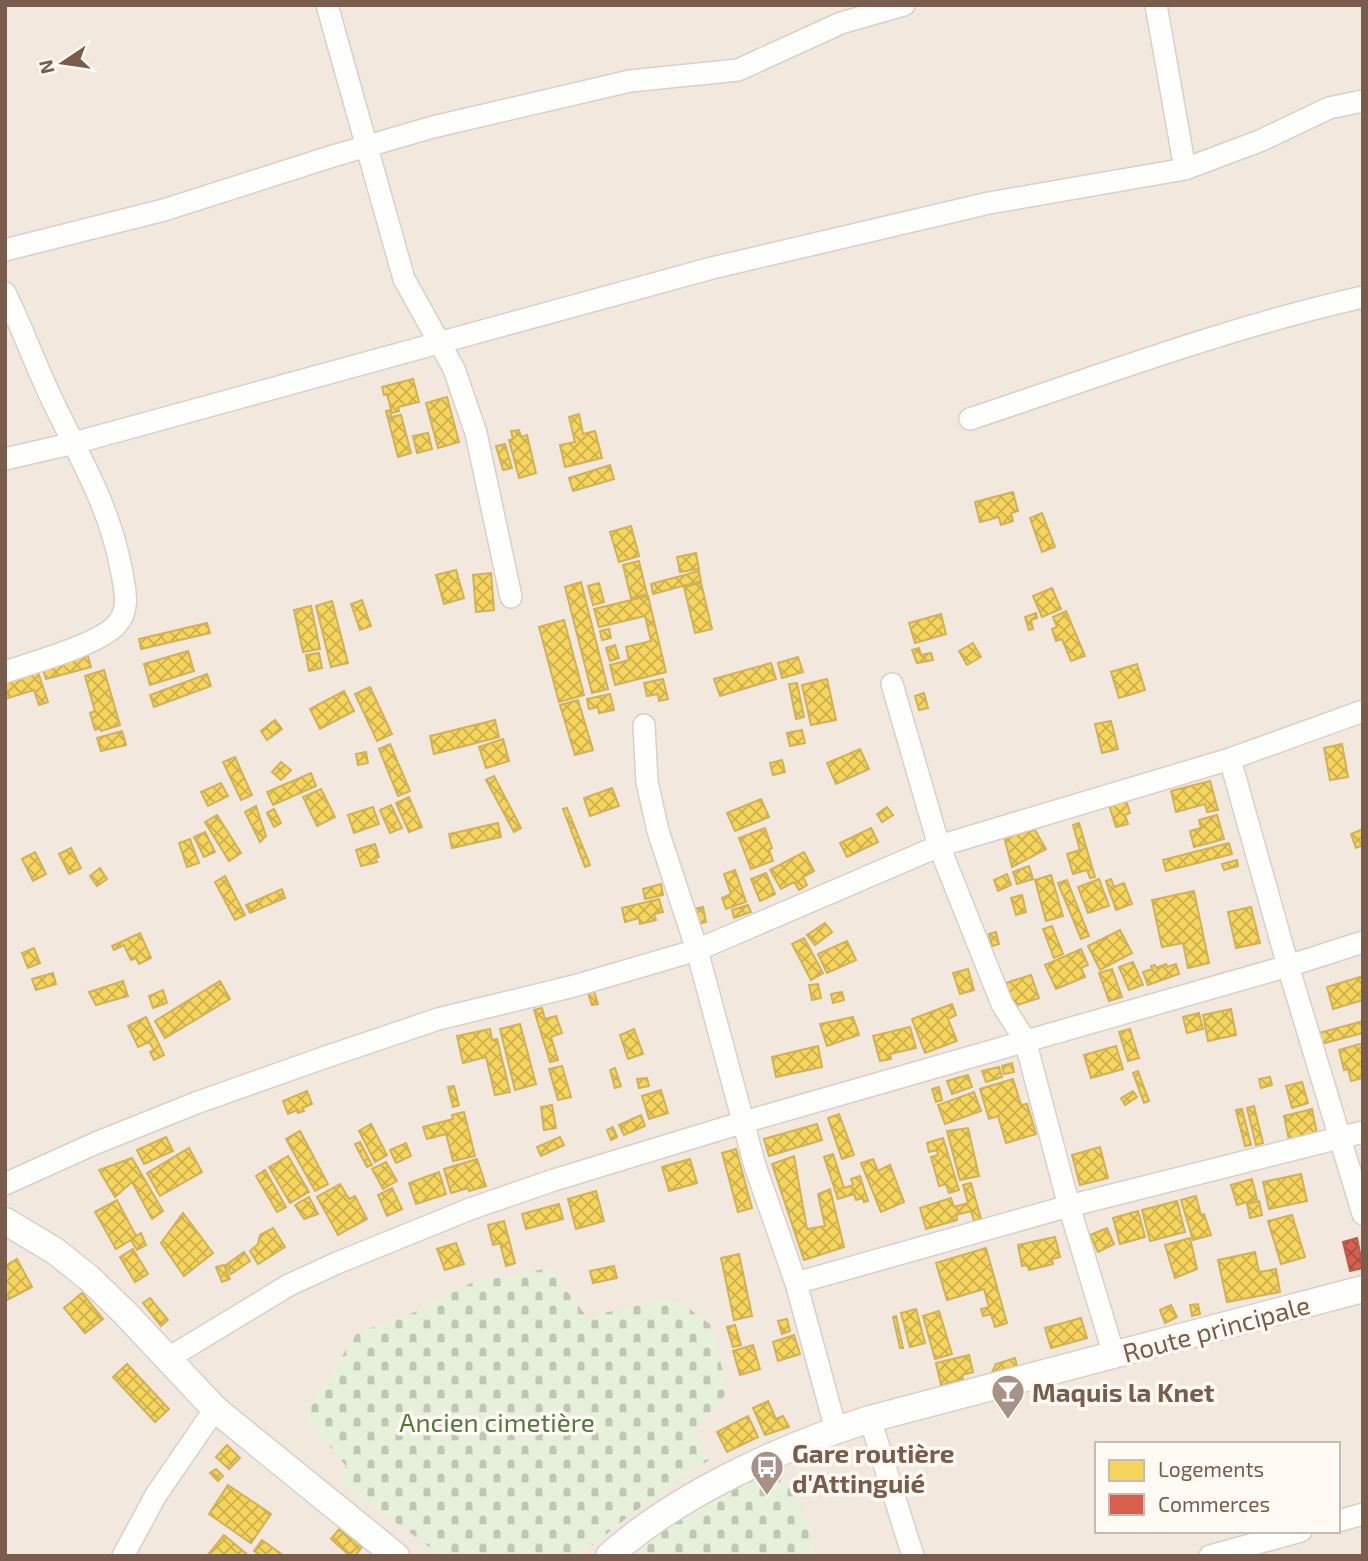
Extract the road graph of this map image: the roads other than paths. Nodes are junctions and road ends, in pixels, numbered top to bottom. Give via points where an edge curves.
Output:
1 (327, 5) edge
2 (904, 5) edge
3 (1156, 5) edge
4 (1363, 101) edge
5 (368, 146) junction
6 (1185, 169) junction
7 (5, 250) edge
8 (5, 293) edge
9 (1363, 297) edge
10 (440, 344) junction
11 (970, 419) dead end
12 (74, 443) junction
13 (5, 459) edge
14 (511, 597) dead end
15 (5, 672) edge
16 (892, 684) dead end
17 (1363, 711) edge
18 (644, 725) dead end
19 (1230, 759) junction
20 (939, 846) junction
21 (1363, 942) edge
22 (697, 950) junction
23 (1288, 966) junction
24 (1025, 1040) junction
25 (744, 1122) junction
26 (1363, 1132) edge
27 (1339, 1138) junction
28 (5, 1184) edge
29 (1069, 1206) junction
30 (1363, 1214) edge
31 (5, 1221) edge
32 (796, 1283) junction
33 (1363, 1289) edge
34 (1114, 1355) junction
35 (167, 1359) junction
36 (215, 1409) junction
37 (870, 1419) junction
38 (836, 1430) junction
39 (1363, 1514) edge
40 (1340, 1520) edge
41 (1294, 1533) edge
42 (122, 1556) edge
43 (396, 1556) edge
44 (609, 1556) edge
45 (913, 1556) edge
46 (1210, 1556) edge

1 - 5 street
2 - 5 street via 841,23 738,70 630,81
3 - 6 street
4 - 6 street via 1329,108
5 - 7 street via 164,210
5 - 10 street via 404,279
6 - 10 street via 976,206 712,268
8 - 12 street
9 - 11 street via 1169,353
10 - 12 street
10 - 14 street via 454,369 476,433
12 - 13 street
12 - 15 street via 104,506 118,551 125,591 123,615 104,636
16 - 20 street
17 - 19 street
18 - 22 street via 647,782 658,831
19 - 20 street
19 - 23 street
20 - 22 street
20 - 24 street via 1002,1004
21 - 23 street
22 - 25 street
22 - 28 street via 438,1019 346,1050 183,1108
23 - 24 street
23 - 27 street
24 - 25 street
24 - 29 street
25 - 32 street
25 - 35 street via 554,1180 398,1237 289,1286
26 - 27 street
27 - 29 street
27 - 30 street
29 - 32 street
29 - 34 street
31 - 35 street via 89,1278
32 - 38 street
33 - 34 street, Route principale
34 - 37 street, Route principale
35 - 36 street
36 - 42 street via 156,1495
36 - 43 street
37 - 38 street, Route principale
37 - 45 street
38 - 44 street, Route principale via 718,1483 636,1532
39 - 40 street
41 - 46 street

